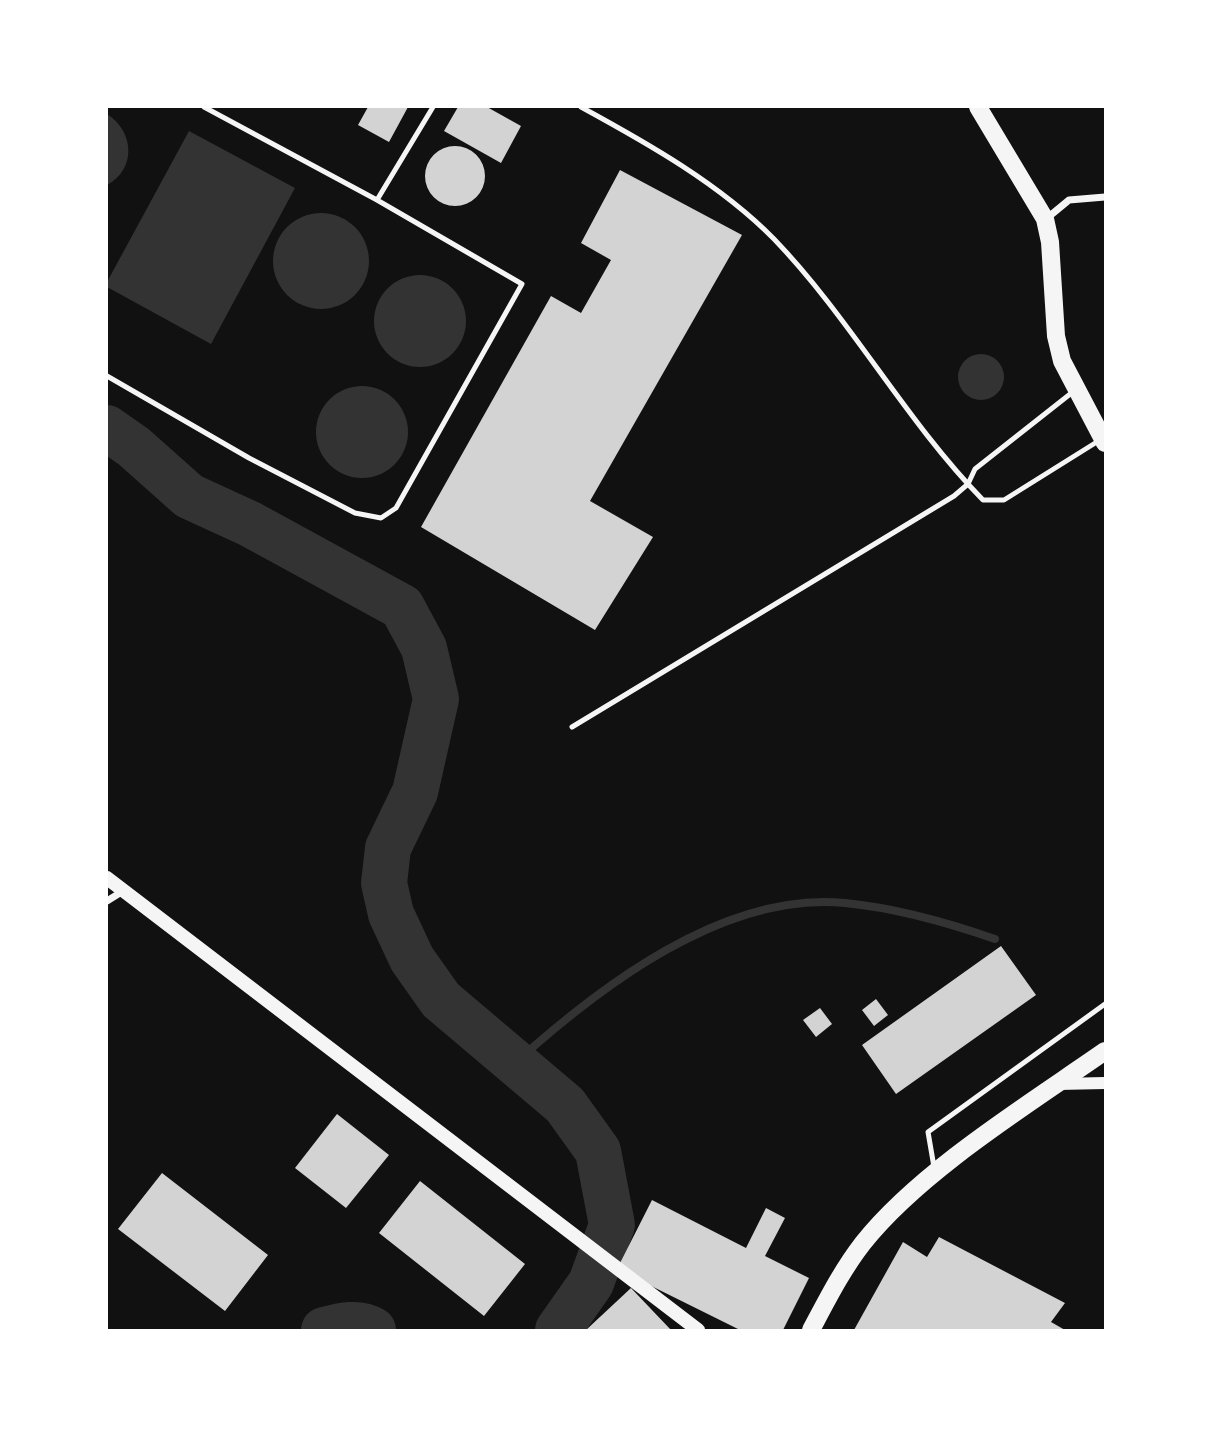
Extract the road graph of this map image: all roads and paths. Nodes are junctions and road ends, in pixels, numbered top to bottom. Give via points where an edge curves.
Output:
1 (204, 107) edge
2 (433, 107) edge
3 (581, 107) edge
4 (978, 107) edge
5 (1105, 197) edge
6 (377, 200) junction
7 (1045, 219) junction
8 (107, 376) edge
9 (1076, 389) junction
10 (1104, 441) edge
11 (968, 484) junction
12 (572, 727) dead end
13 (107, 878) edge
14 (123, 891) junction
15 (107, 901) edge
16 (1105, 1004) edge
17 (1105, 1051) edge
18 (1105, 1083) edge
19 (1058, 1084) junction
20 (935, 1173) junction
21 (698, 1330) edge
22 (811, 1330) edge

1 - 6 lane
2 - 6 lane
3 - 11 lane via 711,187 772,237
4 - 7 main road
5 - 7 street via 1069,201
6 - 8 lane via 522,284 396,508 381,518 355,513
7 - 9 main road via 1056,335
9 - 10 main road
9 - 11 lane via 975,469
10 - 11 lane via 1004,500 984,500
11 - 12 lane
13 - 14 main road
14 - 15 street
14 - 21 main road
16 - 20 lane via 928,1132
17 - 19 main road
18 - 19 street
19 - 20 main road
20 - 22 main road via 857,1250

